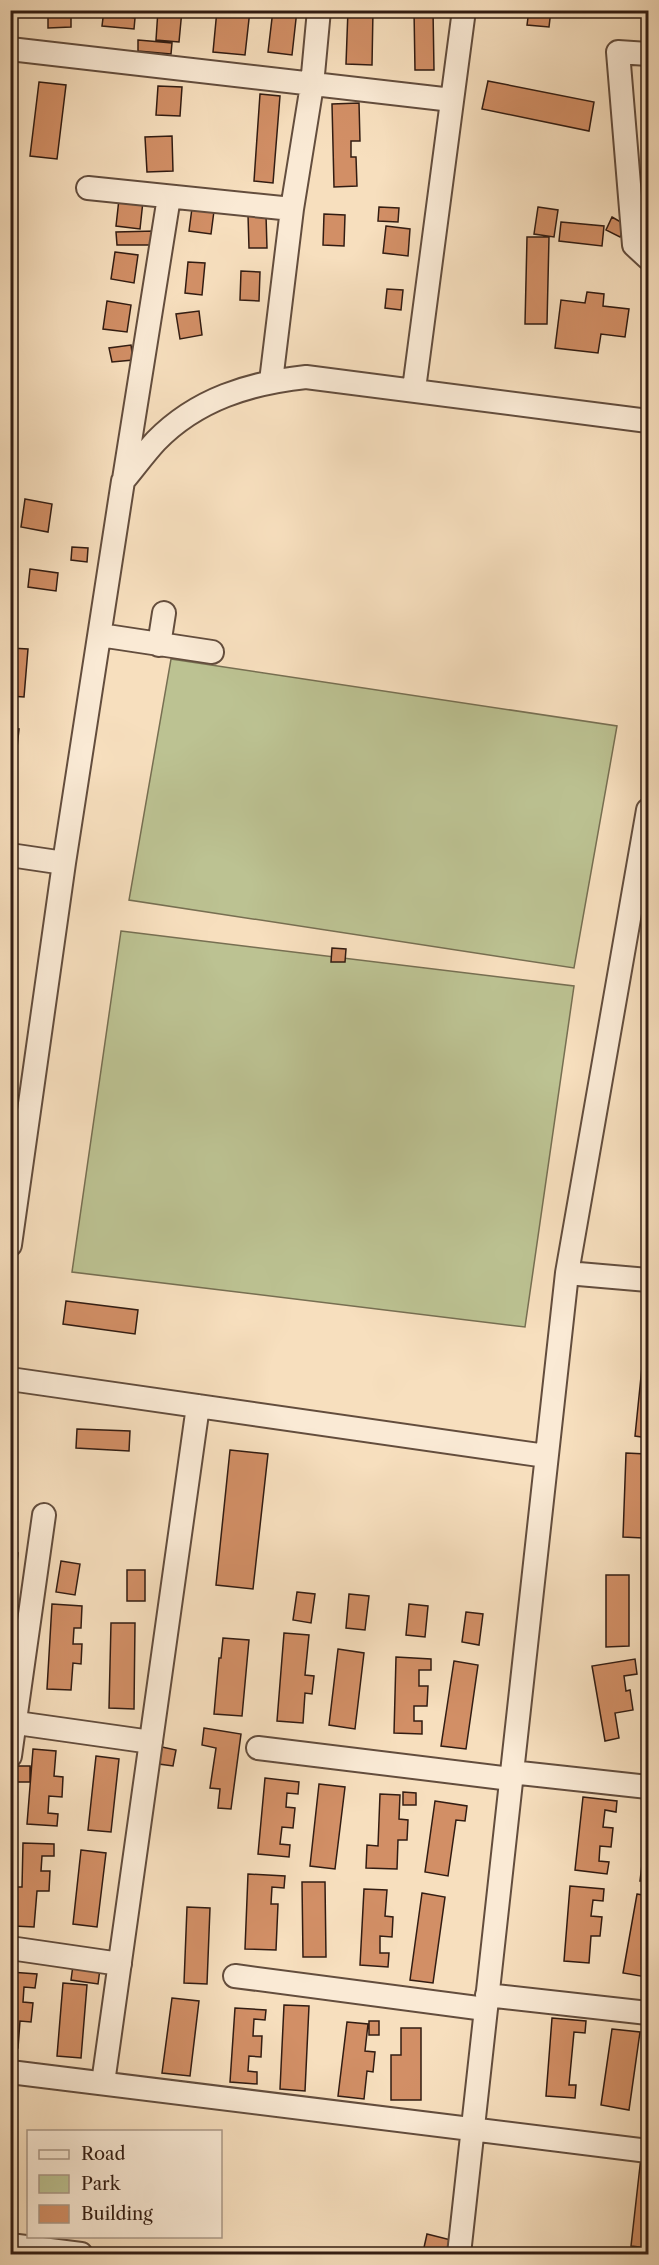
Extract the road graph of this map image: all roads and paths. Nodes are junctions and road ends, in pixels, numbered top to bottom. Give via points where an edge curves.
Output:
1 (319, 10) edge
2 (464, 10) edge
3 (10, 49) edge
4 (648, 54) edge
5 (312, 85) junction
6 (452, 100) junction
7 (87, 188) dead end
8 (169, 196) junction
9 (292, 209) junction
10 (648, 258) edge
11 (271, 381) junction
12 (414, 389) junction
13 (648, 421) edge
14 (123, 481) junction
15 (164, 613) dead end
16 (100, 635) junction
17 (159, 645) junction
18 (212, 652) dead end
19 (648, 810) edge
20 (10, 855) edge
21 (64, 863) junction
22 (10, 1245) edge
23 (567, 1273) junction
24 (648, 1280) edge
25 (10, 1379) edge
26 (198, 1406) junction
27 (546, 1456) junction
28 (44, 1515) dead end
29 (13, 1722) edge
30 (151, 1742) junction
31 (258, 1748) dead end
32 (10, 1756) edge
33 (511, 1776) junction
34 (648, 1787) edge
35 (10, 1948) edge
36 (120, 1964) junction
37 (235, 1976) dead end
38 (486, 2002) junction
39 (648, 2013) edge
40 (10, 2072) edge
41 (103, 2083) junction
42 (472, 2131) junction
43 (648, 2151) edge
44 (10, 2244) edge
45 (81, 2254) edge
46 (459, 2254) edge

1 - 5 street
2 - 6 street
3 - 5 street
4 - 10 street via 618,52 634,245
5 - 6 street
5 - 9 street
6 - 12 street
7 - 8 street
8 - 9 street
8 - 14 street
9 - 11 street
11 - 12 street via 306,377
11 - 14 street via 229,392 190,414 157,440
12 - 13 street
14 - 16 street
15 - 17 street
16 - 17 street
16 - 21 street
17 - 18 street
19 - 23 street
20 - 21 street
21 - 22 street
23 - 24 street
23 - 27 street
25 - 26 street
26 - 27 street
26 - 30 street
27 - 33 street
28 - 29 street
29 - 30 street
29 - 32 street
30 - 36 street
31 - 33 street
33 - 34 street
33 - 38 street
35 - 36 street
36 - 41 street
37 - 38 street
38 - 39 street
38 - 42 street
40 - 41 street
41 - 42 street
42 - 43 street
42 - 46 street
44 - 45 street

